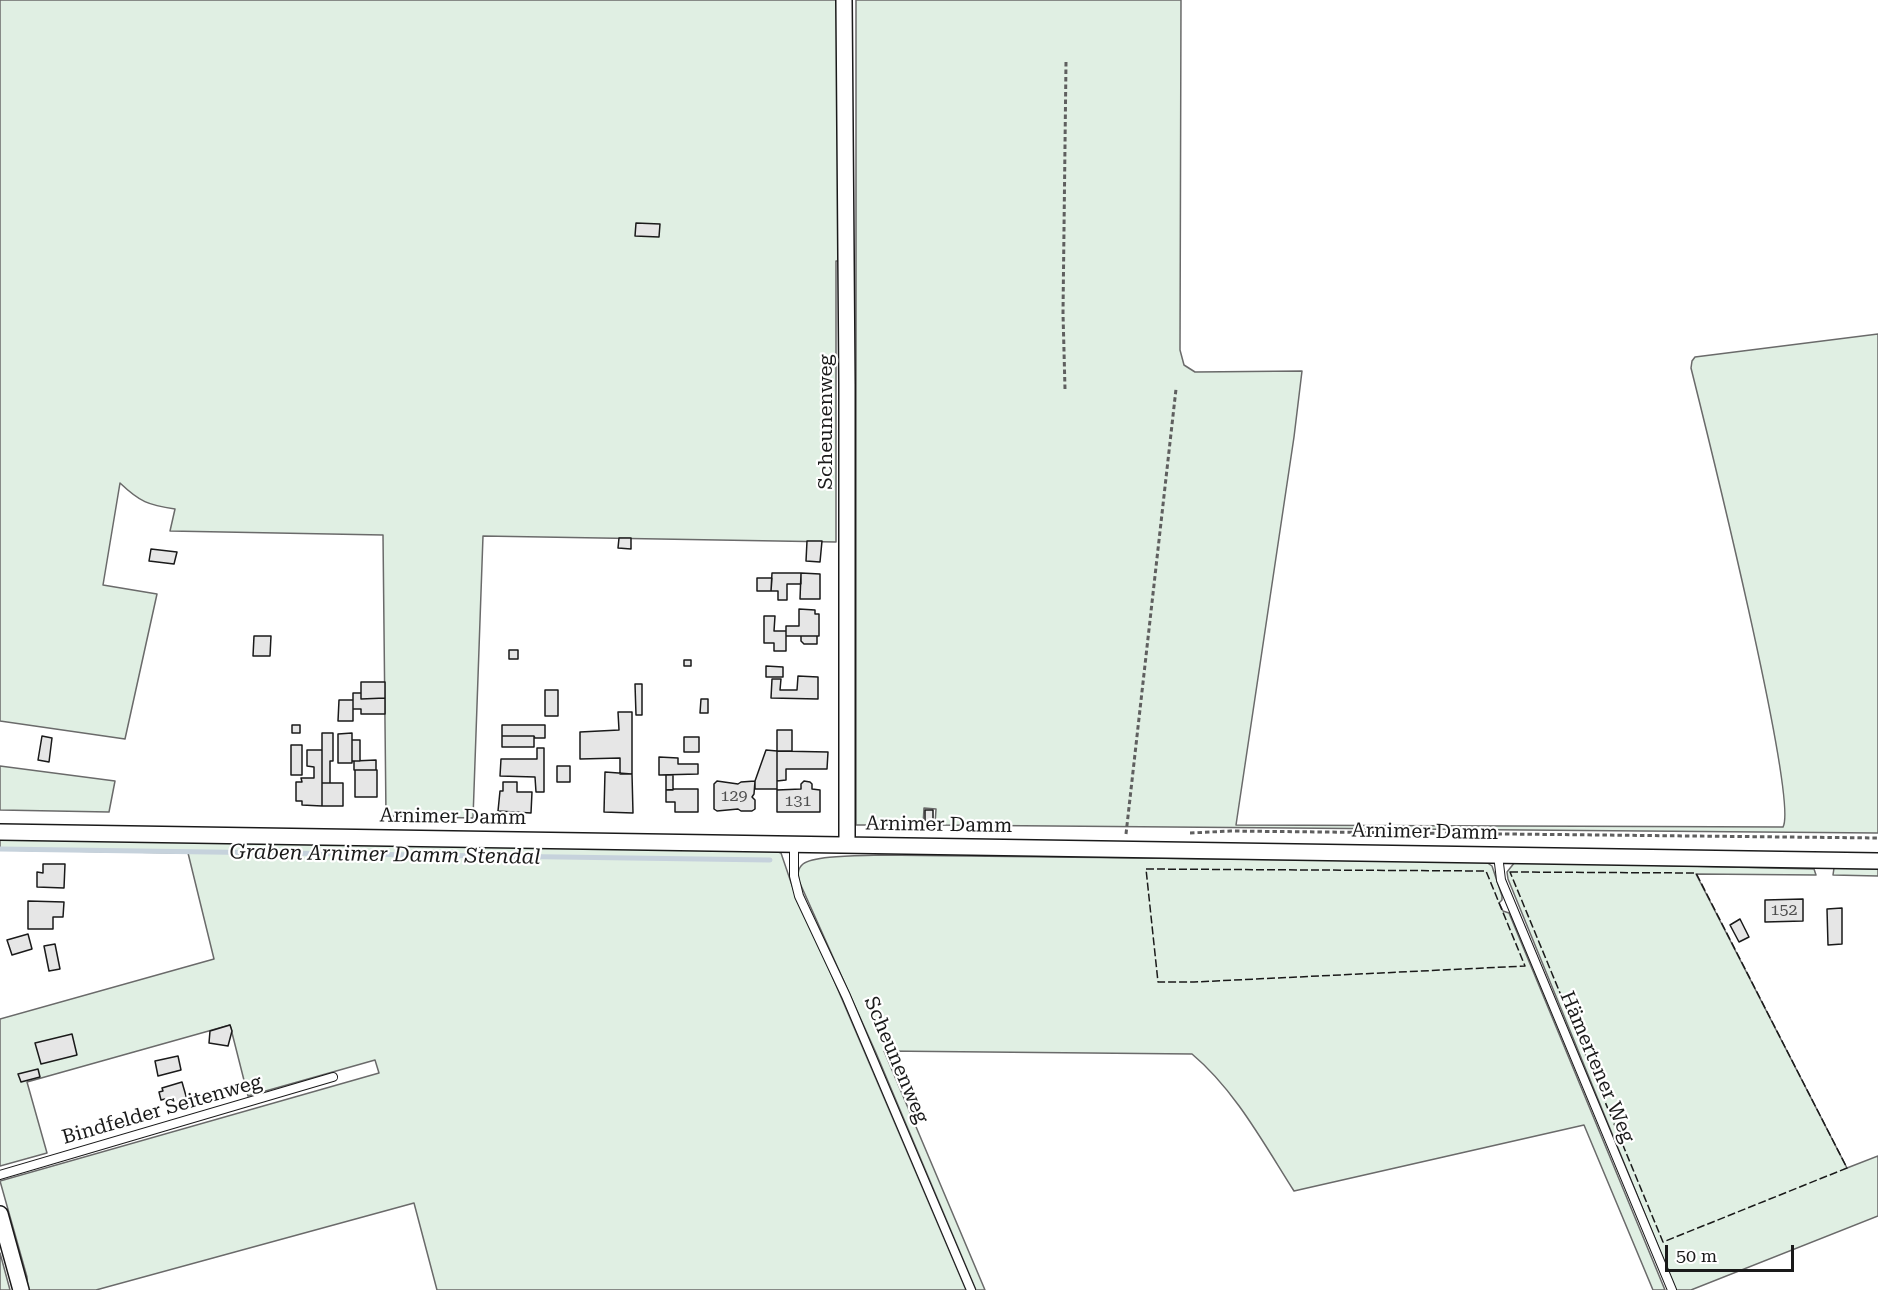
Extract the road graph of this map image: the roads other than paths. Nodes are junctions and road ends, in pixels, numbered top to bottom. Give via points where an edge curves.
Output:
1 (844, 0) edge
2 (0, 832) edge
3 (794, 844) junction
4 (847, 845) junction
5 (1498, 854) junction
6 (1878, 861) edge
7 (333, 1077) dead end
8 (0, 1175) edge
9 (0, 1214) edge
10 (21, 1290) edge
11 (971, 1290) edge
12 (1672, 1290) edge

1 - 4 street, Scheunenweg
2 - 3 street, Arnimer Damm
3 - 4 street, Arnimer Damm
3 - 11 lane, Scheunenweg via 794,876 799,896 846,996
4 - 5 street, Arnimer Damm
5 - 6 street, Arnimer Damm
5 - 12 lane, Hämertener Weg via 1501,880
7 - 8 lane, Bindfelder Seitenweg
9 - 10 street

